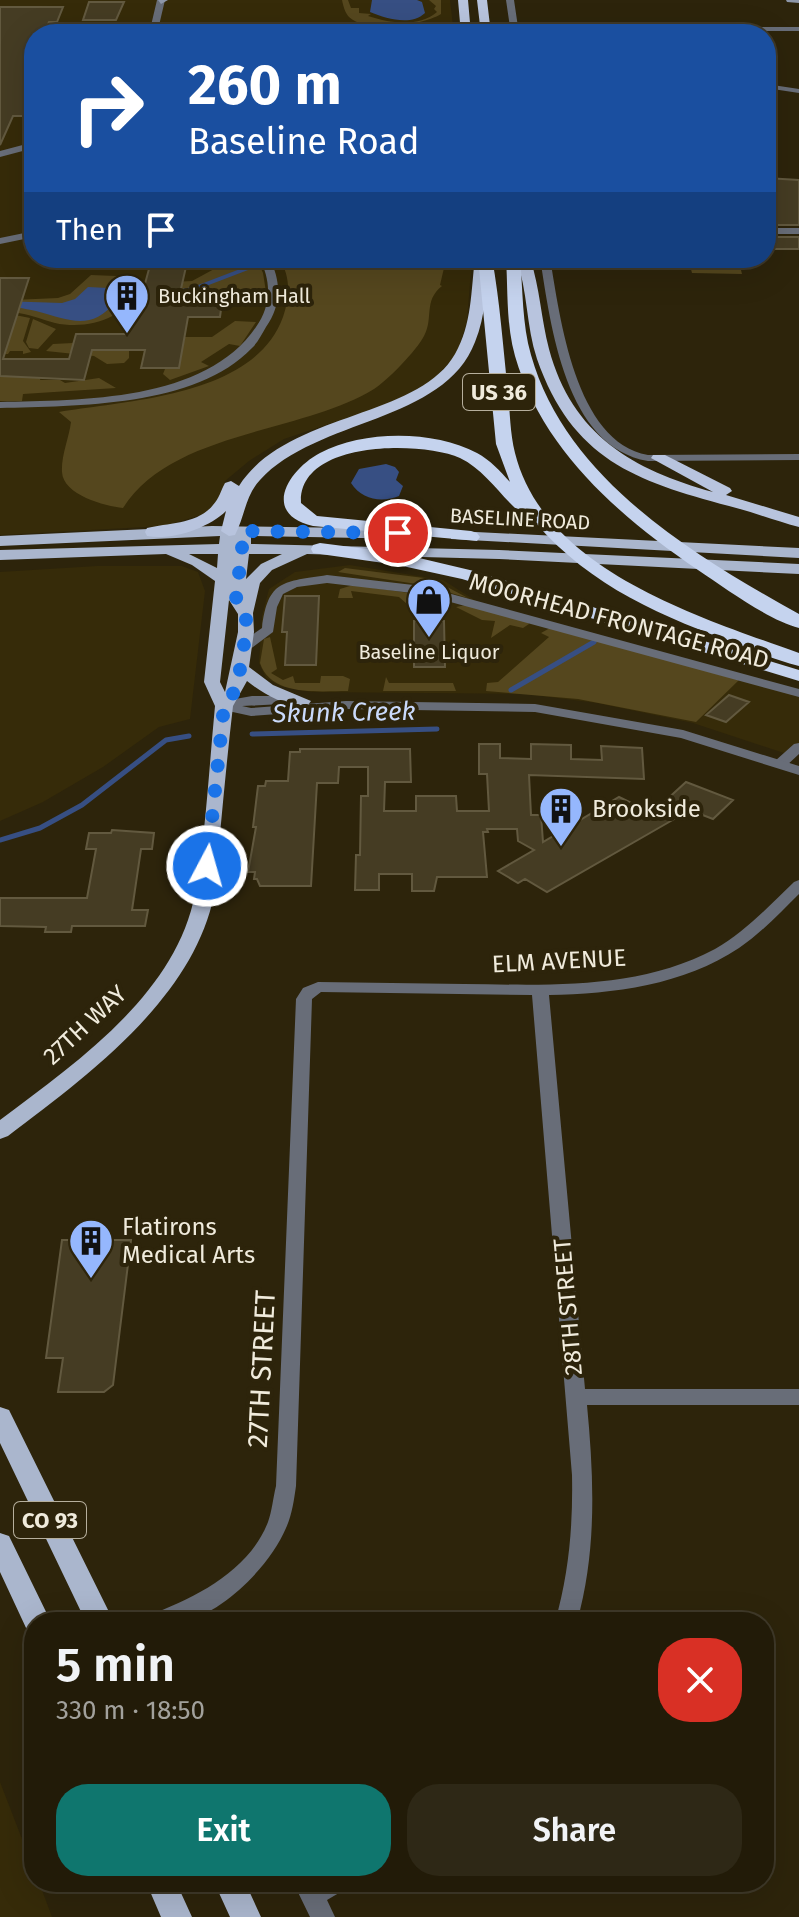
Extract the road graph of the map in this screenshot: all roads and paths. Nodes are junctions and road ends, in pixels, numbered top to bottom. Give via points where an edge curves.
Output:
1 (482, 0) edge
2 (510, 0) edge
3 (790, 0) edge
4 (162, 1) edge
5 (799, 1) edge
6 (461, 2) edge
7 (156, 24) edge
8 (464, 24) edge
9 (485, 24) edge
10 (513, 24) edge
11 (776, 29) edge
12 (799, 29) edge
13 (776, 88) edge
14 (799, 91) edge
15 (24, 148) edge
16 (0, 154) edge
17 (776, 232) edge
18 (798, 233) edge
19 (24, 236) edge
20 (0, 241) edge
21 (268, 268) edge
22 (482, 268) edge
23 (485, 268) edge
24 (514, 268) edge
25 (525, 268) edge
26 (547, 268) edge
27 (0, 405) edge
28 (331, 430) junction
29 (799, 457) edge
30 (659, 458) joint
31 (689, 465) junction
32 (765, 511) junction
33 (538, 518) junction
34 (799, 522) edge
35 (236, 531) junction
36 (153, 532) junction
37 (471, 537) junction
38 (0, 541) edge
39 (234, 548) junction
40 (142, 549) junction
41 (320, 549) junction
42 (799, 553) edge
43 (0, 555) edge
44 (799, 569) edge
45 (223, 579) junction
46 (247, 617) junction
47 (799, 622) edge
48 (268, 629) junction
49 (244, 647) junction
50 (799, 660) edge
51 (241, 669) junction
52 (799, 677) edge
53 (799, 693) edge
54 (302, 701) junction
55 (346, 705) junction
56 (224, 706) junction
57 (799, 747) edge
58 (780, 764) junction
59 (799, 771) edge
60 (799, 885) edge
61 (540, 990) junction
62 (306, 1006) joint
63 (0, 1131) edge
64 (576, 1397) junction
65 (799, 1397) edge
66 (0, 1417) edge
67 (0, 1544) edge
68 (32, 1612) edge
69 (95, 1612) edge
70 (184, 1612) edge
71 (569, 1612) edge
72 (166, 1892) edge
73 (234, 1892) edge
74 (177, 1917) edge
75 (246, 1917) edge

1 - 9 highway
2 - 10 street
3 - 5 main road
4 - 7 street
6 - 8 highway
11 - 12 street
13 - 14 street
15 - 16 street
17 - 18 street
19 - 20 street
21 - 27 street via 270,312 245,351 227,362 142,393
22 - 28 highway via 471,338 457,364 429,388
23 - 33 highway, US 36 via 504,441 511,467
24 - 47 highway, US 36 via 519,336 536,389 573,450 622,501 680,549
25 - 32 highway via 544,357 566,406 589,438 616,460 662,483
26 - 30 street via 562,356 574,388 618,448
28 - 35 highway via 280,454 254,476 238,497
28 - 36 highway via 264,455 241,474 214,513
29 - 31 street
30 - 31 highway
31 - 32 highway
32 - 34 highway
33 - 37 highway via 475,459 426,445 378,444 338,451 312,464 293,489 293,507 313,521
33 - 50 highway, US 36 via 607,577 682,615
35 - 36 main road, BASELINE ROAD
35 - 37 main road, BASELINE ROAD
35 - 39 main road, 27TH WAY
36 - 38 main road, BASELINE ROAD
37 - 42 main road, BASELINE ROAD
39 - 40 main road, BASELINE ROAD
39 - 41 main road, BASELINE ROAD
39 - 45 main road, 27TH WAY
39 - 46 main road, 27TH WAY via 236,599
40 - 43 main road, BASELINE ROAD
40 - 45 main road via 182,556
41 - 44 main road, BASELINE ROAD
41 - 46 main road via 267,567 252,584
41 - 52 highway via 467,575
45 - 56 main road, 27TH WAY via 212,682
46 - 48 street
46 - 49 main road, 27TH WAY
48 - 49 street
48 - 53 street, MOORHEAD FRONTAGE ROAD via 274,597 286,587 327,579 378,583 444,596
49 - 51 main road, 27TH WAY
51 - 54 main road via 267,689
51 - 56 main road, 27TH WAY via 235,694
54 - 55 street
54 - 56 street via 252,700
55 - 56 street via 251,712
55 - 58 street via 535,708 671,731
56 - 63 main road, 27TH WAY via 204,896 183,954 138,1017
57 - 58 street
58 - 59 street
60 - 61 street, ELM AVENUE via 754,930 687,968 638,981
61 - 62 street, ELM AVENUE via 318,987 304,999
61 - 64 street, 28TH STREET
62 - 70 street, 27TH STREET via 286,1486 277,1526 261,1554 237,1580
64 - 65 street
64 - 71 street, 28TH STREET via 582,1538
66 - 69 main road, CO 93
67 - 68 main road, CO 93
72 - 74 main road
73 - 75 main road

